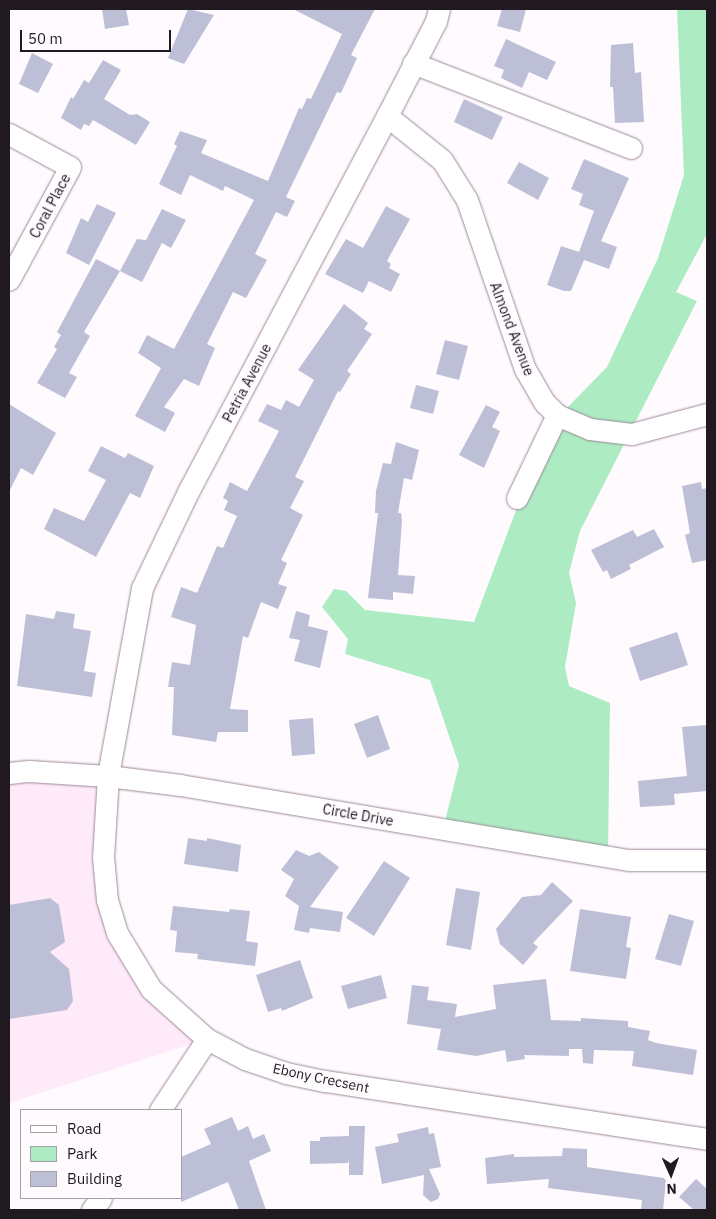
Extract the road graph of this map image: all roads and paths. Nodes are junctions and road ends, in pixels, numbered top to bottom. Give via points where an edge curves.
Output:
1 (439, 9) edge
2 (413, 62) junction
3 (387, 116) junction
4 (9, 134) edge
5 (631, 148) dead end
6 (9, 280) edge
7 (707, 414) edge
8 (557, 415) junction
9 (517, 498) dead end
10 (9, 773) edge
11 (108, 776) junction
12 (707, 860) edge
13 (207, 1039) junction
14 (161, 1109) edge
15 (707, 1139) edge
16 (100, 1199) edge
17 (92, 1210) edge

1 - 2 street, Petria Avenue via 436,21
2 - 3 street, Petria Avenue
2 - 5 street
3 - 8 street, Almond Avenue via 442,160 467,200 525,369
3 - 11 street, Petria Avenue via 152,565 138,604
4 - 6 street, Coral Place via 70,167
7 - 8 street, Almond Avenue via 632,434 590,429
8 - 9 street
10 - 11 street, Circle Drive via 29,771
11 - 12 street, Circle Drive via 180,785 630,860
11 - 13 street, Ebony Crecsent via 103,857 106,900 117,933 150,989
13 - 14 street
13 - 15 street, Ebony Crecsent via 245,1059 286,1073 325,1081
16 - 17 street

